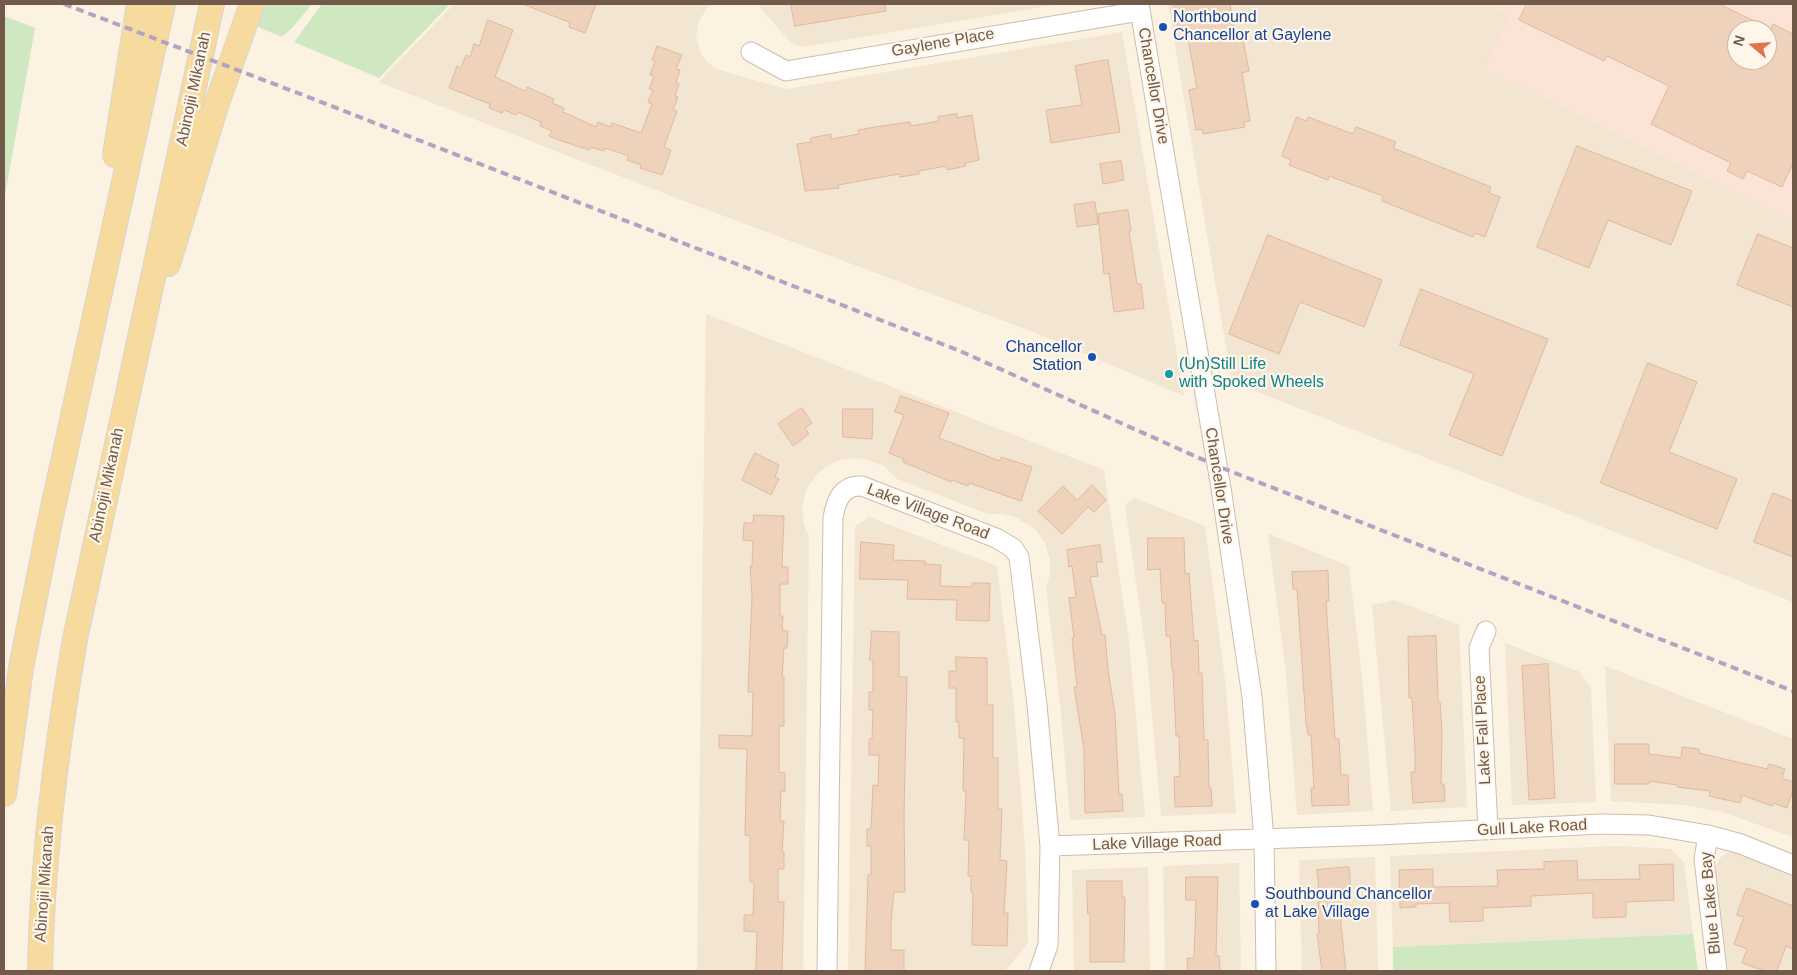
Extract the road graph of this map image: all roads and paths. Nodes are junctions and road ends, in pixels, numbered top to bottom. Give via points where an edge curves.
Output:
1 (139, 4) edge
2 (163, 4) edge
3 (212, 4) edge
4 (252, 4) edge
5 (1139, 7) edge
6 (751, 52) dead end
7 (99, 299) junction
8 (135, 355) junction
9 (1486, 631) dead end
10 (4, 794) edge
11 (1488, 830) junction
12 (1708, 835) junction
13 (1264, 839) junction
14 (1050, 846) junction
15 (1793, 865) edge
16 (40, 971) edge
17 (827, 971) edge
18 (1039, 971) edge
19 (1266, 971) edge
20 (1717, 971) edge

1 - 7 main road via 112,170
2 - 7 main road
3 - 8 main road, Abinojii Mikanah
4 - 8 main road via 216,106 178,238
5 - 6 street, Gaylene Place via 786,71
5 - 13 street, Chancellor Drive via 1227,530 1252,697
7 - 10 main road via 30,623
8 - 16 main road, Abinojii Mikanah via 74,639 60,727 46,857
9 - 11 street, Lake Fall Place via 1479,648
11 - 12 street, Gull Lake Road via 1649,824
11 - 13 street, Gull Lake Road
12 - 15 street, Gull Lake Road
12 - 20 street, Blue Lake Bay via 1704,859
13 - 14 street, Lake Village Road
13 - 19 street, Chancellor Drive
14 - 17 street, Lake Village Road via 1019,556 1013,548 996,538 862,486 852,486 836,502 833,518
14 - 18 street, Lake Village Road via 1048,945

